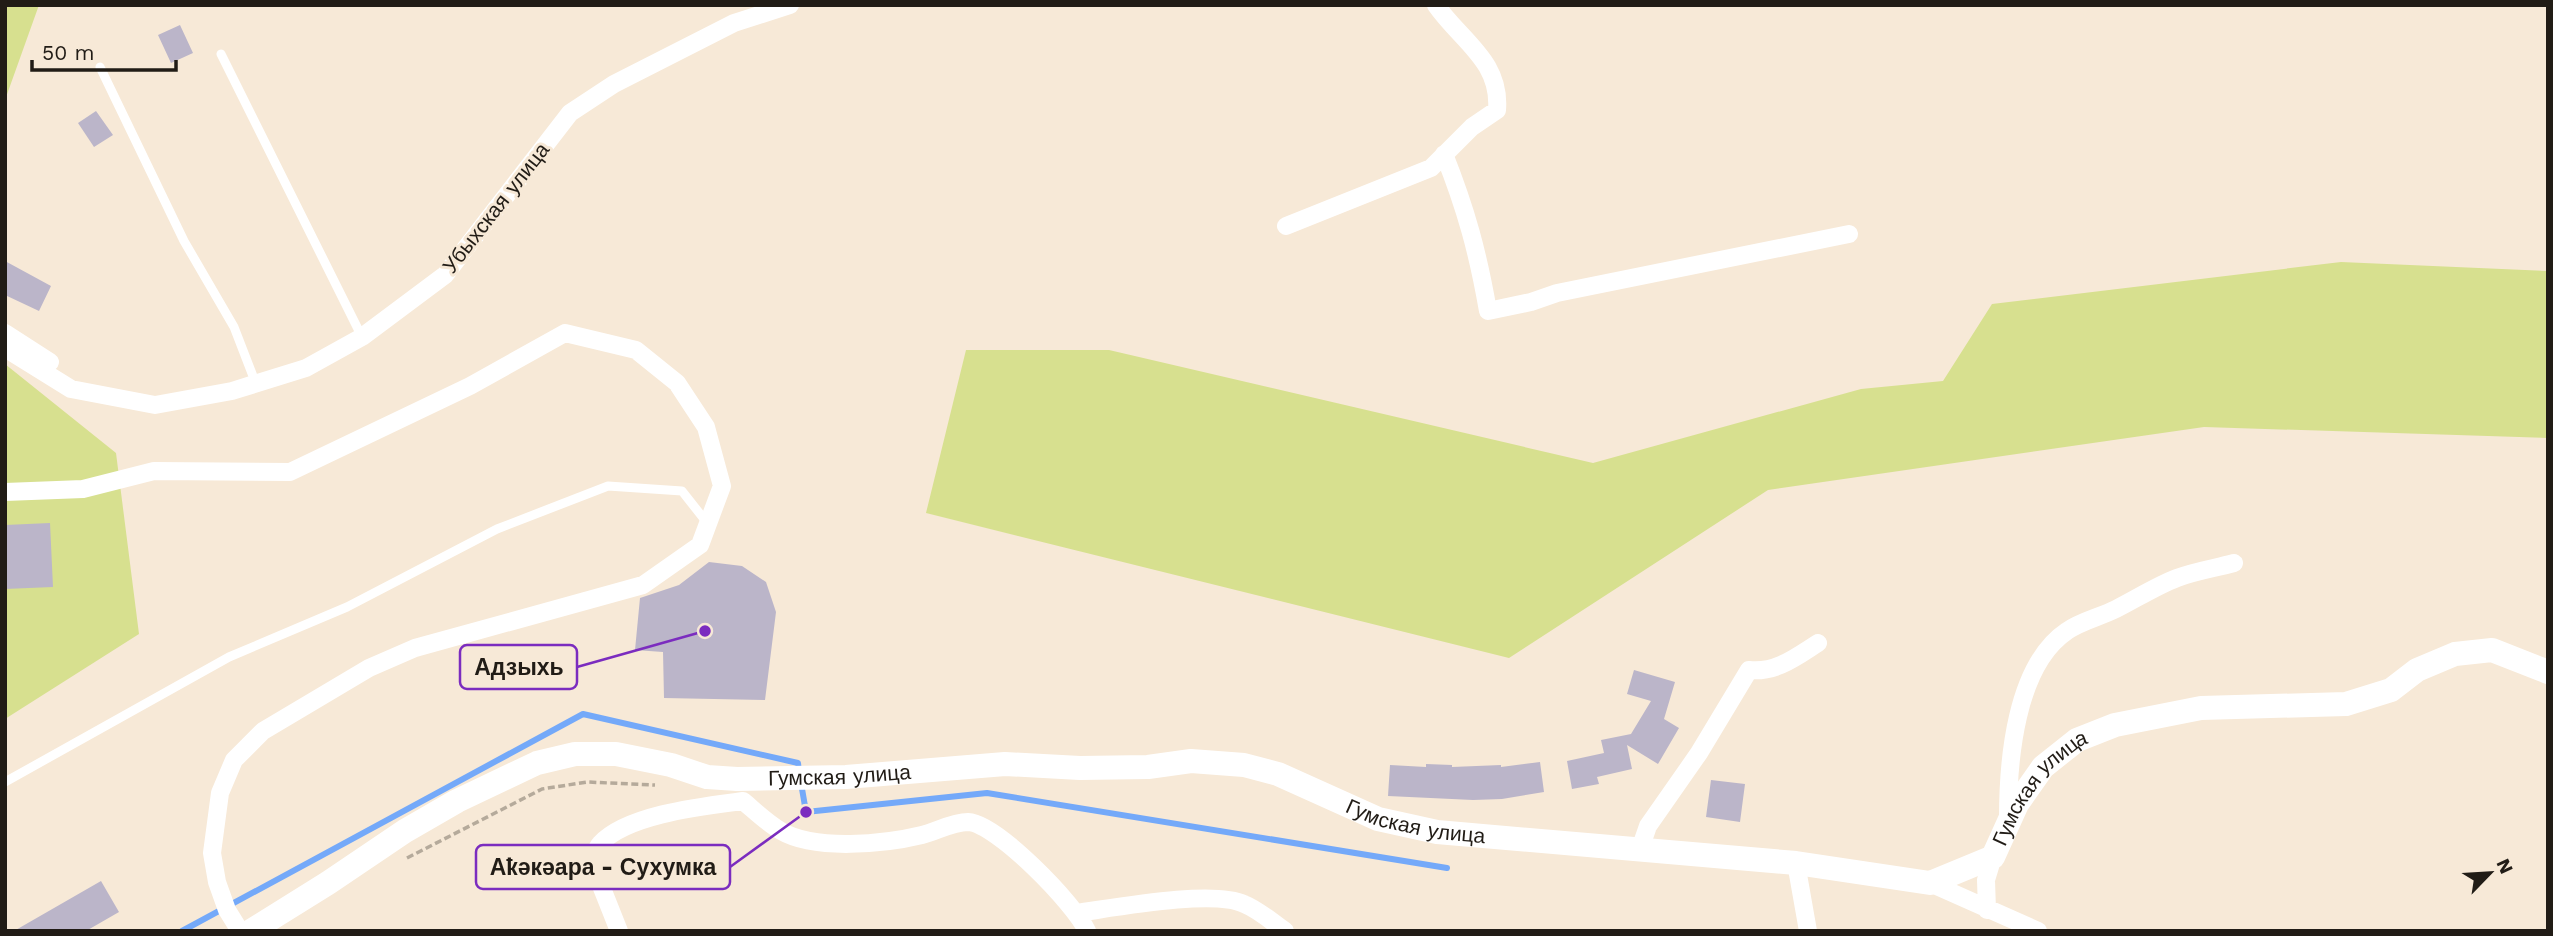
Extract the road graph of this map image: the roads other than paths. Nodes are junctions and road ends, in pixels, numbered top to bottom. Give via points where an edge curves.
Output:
1 (790, 5) edge
2 (1436, 5) edge
3 (221, 54) dead end
4 (100, 67) dead end
5 (1444, 154) junction
6 (1286, 226) dead end
7 (1849, 234) dead end
8 (5, 333) edge
9 (362, 337) junction
10 (5, 348) edge
11 (256, 384) junction
12 (92, 394) junction
13 (5, 492) edge
14 (708, 524) junction
15 (2234, 563) dead end
16 (1818, 643) dead end
17 (2548, 672) edge
18 (5, 782) edge
19 (2008, 825) junction
20 (1640, 849) junction
21 (1993, 857) junction
22 (1796, 863) junction
23 (1930, 883) junction
24 (1987, 909) junction
25 (1077, 913) junction
26 (240, 931) edge
27 (251, 931) edge
28 (619, 931) edge
29 (1087, 931) edge
30 (1285, 931) edge
31 (1808, 931) edge
32 (2038, 931) edge

1 - 9 street, Убыхская улица via 734,23 614,84 570,113 445,275
2 - 5 street via 1492,74 1498,93 1497,110
3 - 9 lane
4 - 11 lane via 184,241 234,327
5 - 6 street via 1431,168
5 - 7 street via 1466,209 1489,311
8 - 12 street, Убыхская улица
9 - 11 street, Убыхская улица via 306,368
10 - 12 street via 71,389
11 - 12 street, Убыхская улица via 155,405
13 - 14 street via 83,489 154,471 290,472 470,386 565,333 636,350 677,383 706,428 722,486
14 - 18 lane via 682,491 608,486 497,529 347,607 229,657
14 - 26 street via 700,545 643,584 415,648 369,668 262,731 234,760 220,793 212,853 217,882
15 - 19 street via 2178,578 2067,631 2051,646 2035,666 2024,697 2009,774
16 - 20 street via 1783,665 1749,670 1648,826
17 - 19 street, Гумская улица via 2492,650 2455,654 2417,670 2390,690 2346,704 2201,708 2115,725 2077,740 2043,767
19 - 21 street, Гумская улица
20 - 22 street, Гумская улица
20 - 27 street, Гумская улица via 1425,829 1378,819 1278,774 1244,765 1191,761 1080,768 1005,764 737,779 615,754 575,754 537,762 457,801
21 - 23 street, Гумская улица
21 - 24 street via 1986,880
22 - 23 street, Гумская улица
22 - 31 street
23 - 24 street
24 - 32 street
25 - 28 street via 993,831 978,823 964,822 880,842 838,844 783,832 743,801 651,817 617,831 599,845 592,863
25 - 29 street
25 - 30 street via 1196,898 1228,900 1244,903

